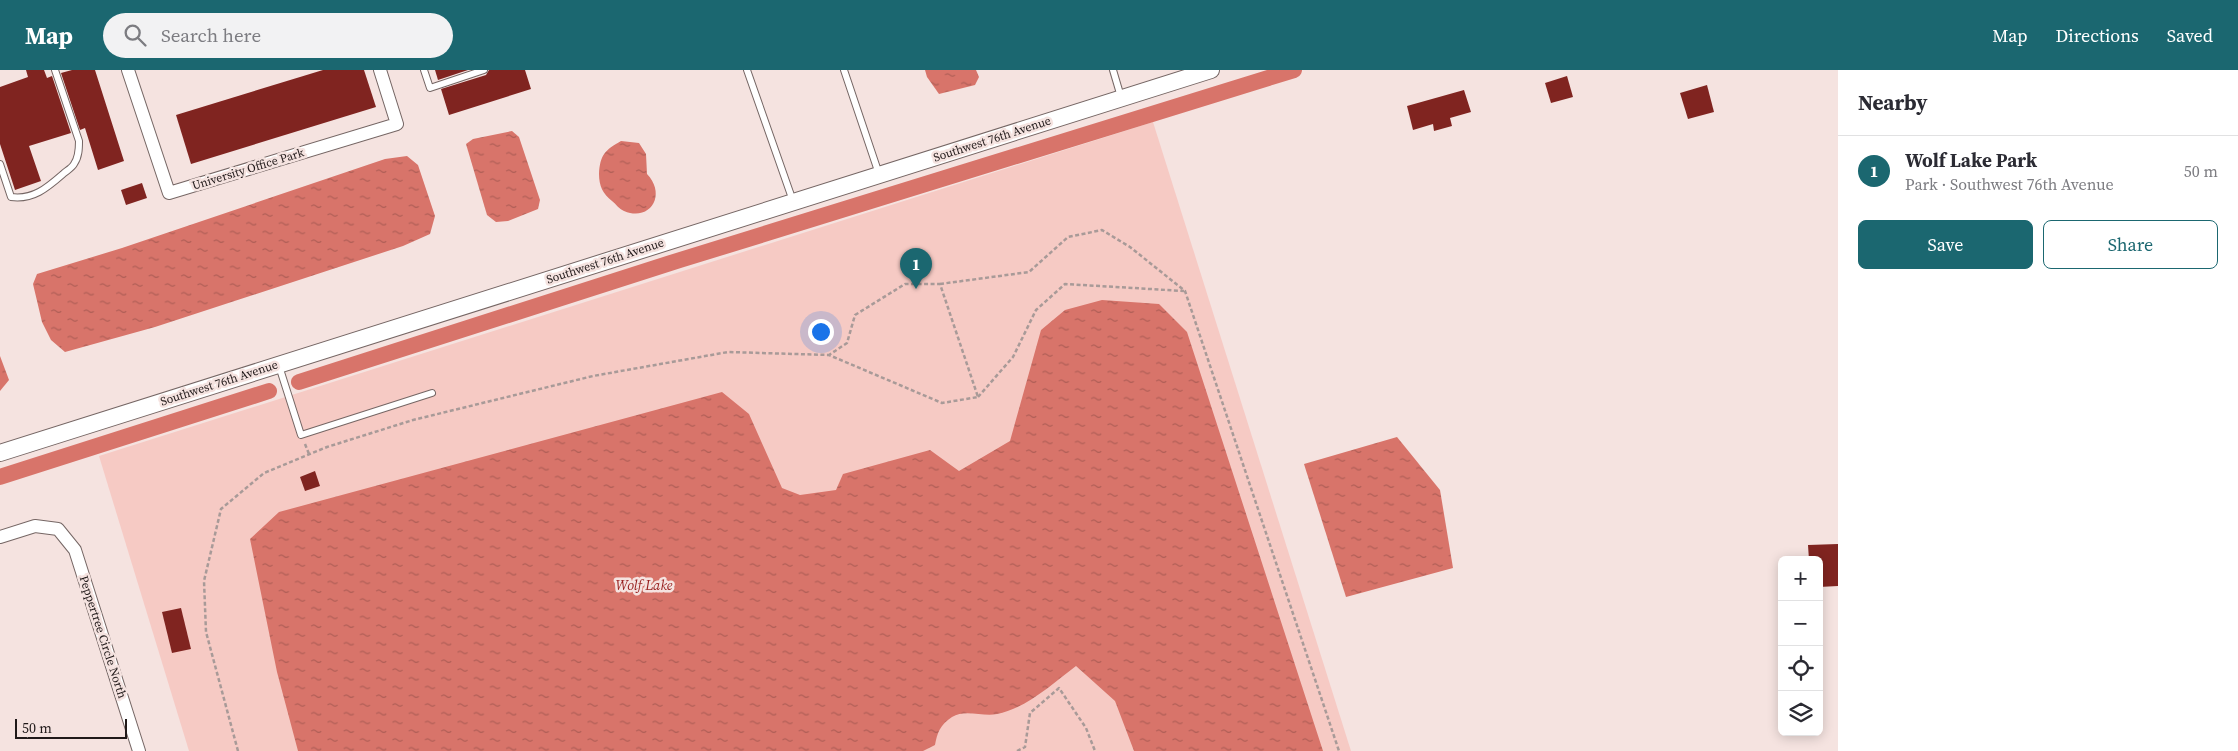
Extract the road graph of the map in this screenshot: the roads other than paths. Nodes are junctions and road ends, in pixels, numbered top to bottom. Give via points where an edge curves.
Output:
1 (55, 70) edge
2 (128, 70) edge
3 (380, 70) edge
4 (424, 70) edge
5 (484, 70) edge
6 (747, 70) edge
7 (844, 70) edge
8 (1113, 70) edge
9 (1211, 70) edge
10 (1122, 98) junction
11 (0, 164) edge
12 (879, 175) junction
13 (793, 202) junction
14 (279, 364) junction
15 (432, 393) dead end
16 (0, 452) edge
17 (0, 536) edge
18 (139, 751) edge

1 - 11 lane via 78,141 79,151 74,164 46,189 27,198 11,198
2 - 3 street, University Office Park via 170,193 397,124
4 - 5 lane via 430,88
6 - 13 lane
7 - 12 lane
8 - 10 lane
9 - 10 street, Southwest 76th Avenue
10 - 12 street, Southwest 76th Avenue
12 - 13 street, Southwest 76th Avenue
13 - 14 street, Southwest 76th Avenue
14 - 15 lane via 302,435
14 - 16 street, Southwest 76th Avenue
17 - 18 street, Peppertree Circle North via 35,526 58,529 75,550

